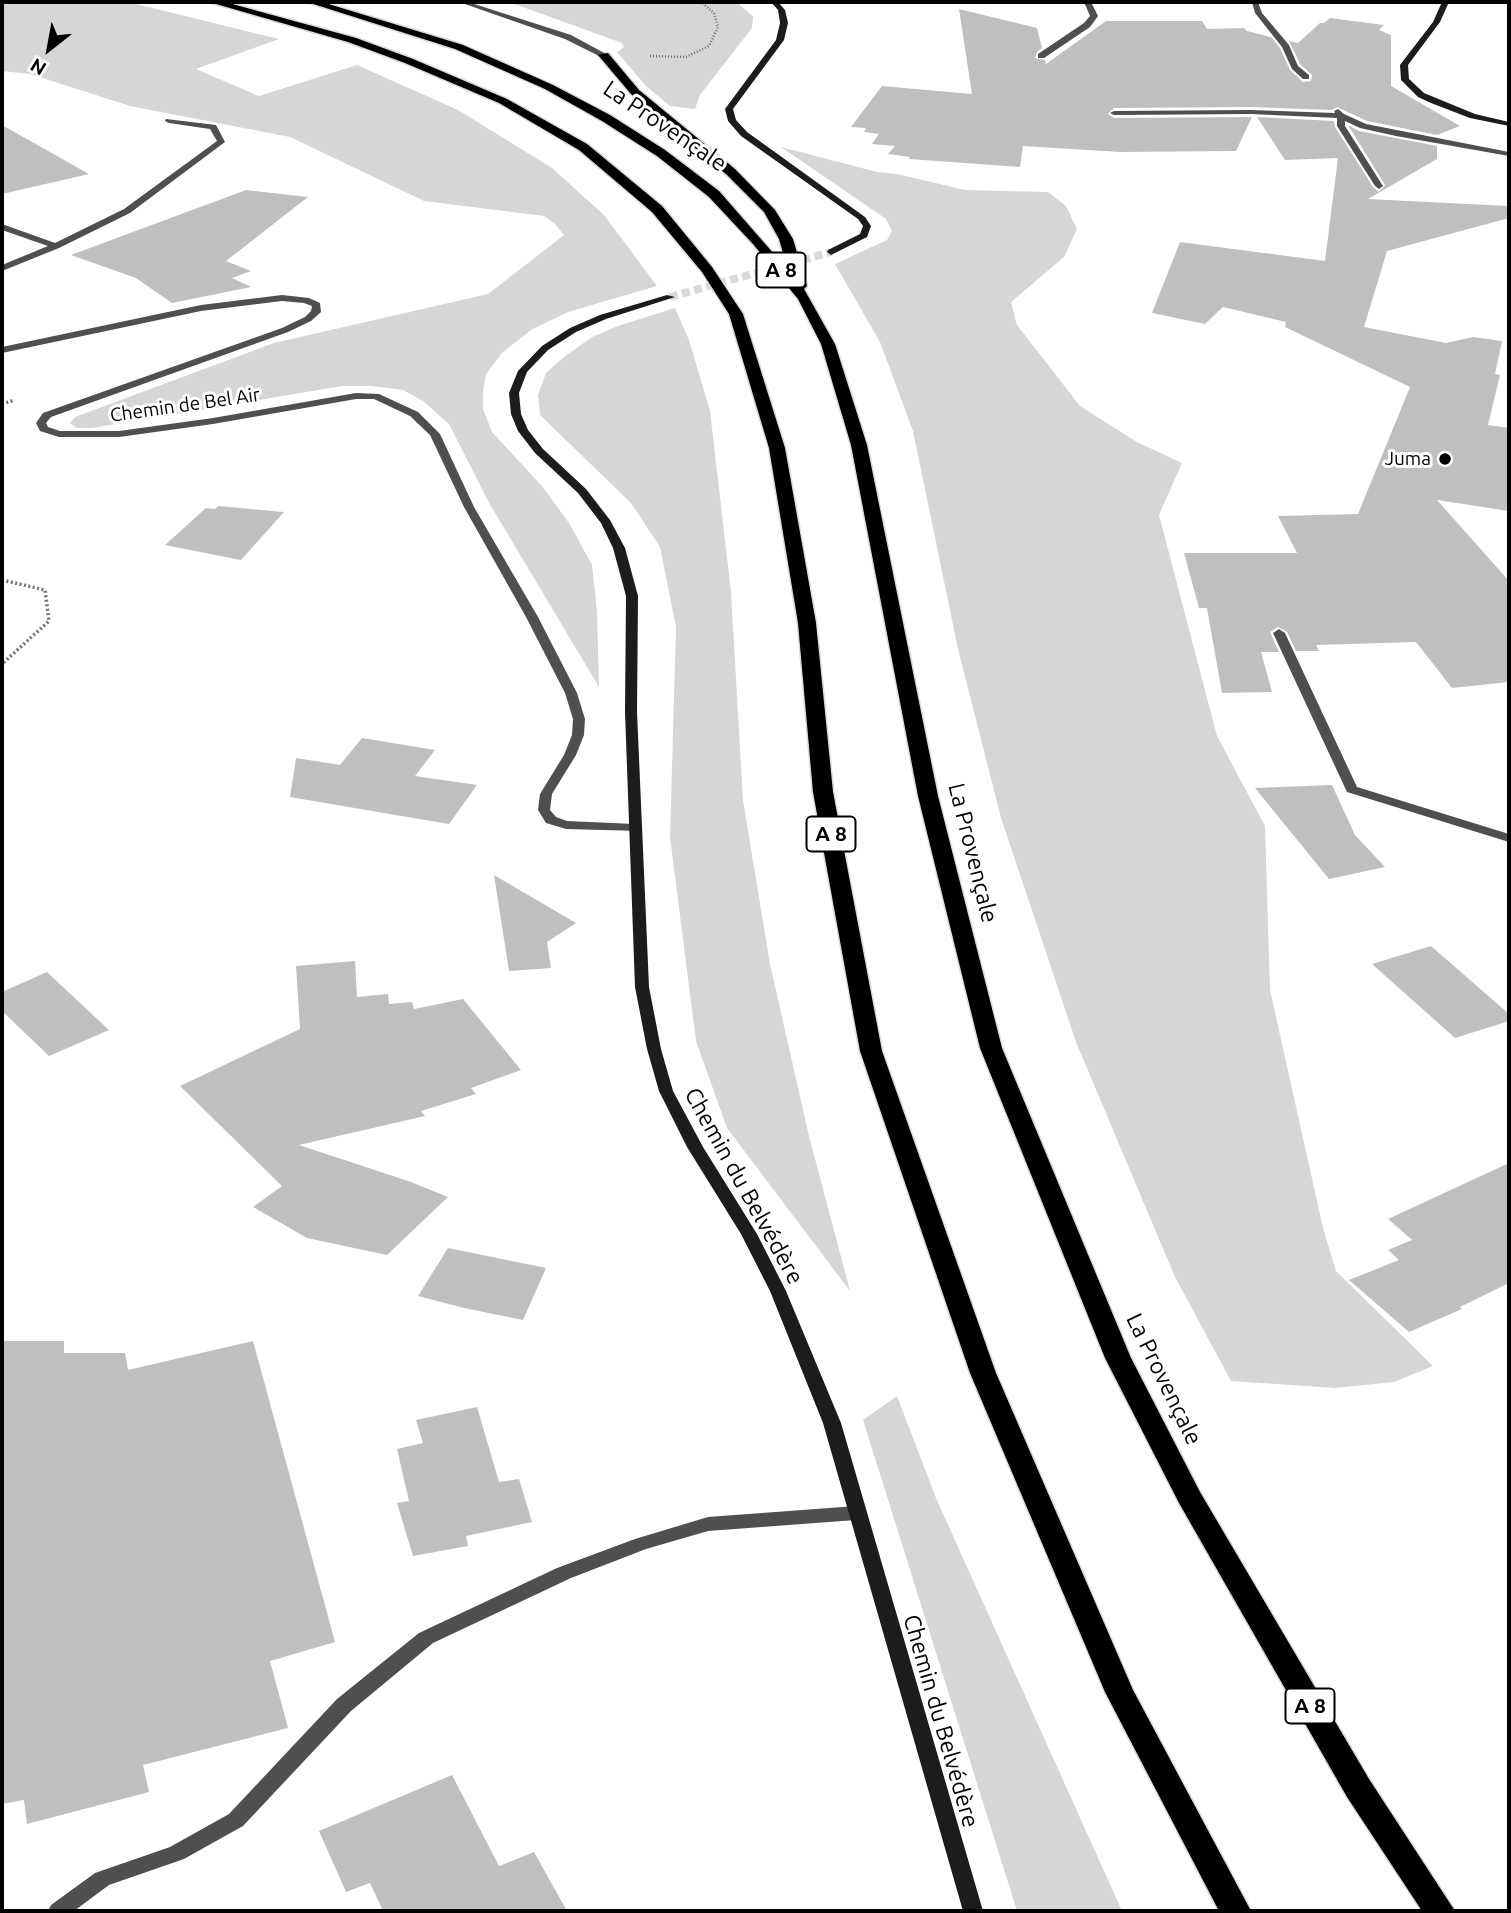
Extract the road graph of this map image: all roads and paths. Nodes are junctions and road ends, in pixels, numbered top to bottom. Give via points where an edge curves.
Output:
1 (214, 2) edge
2 (312, 2) edge
3 (462, 2) edge
4 (701, 2) edge
5 (774, 2) edge
6 (1088, 2) edge
7 (1255, 2) edge
8 (1445, 2) edge
9 (604, 55) junction
10 (1041, 56) dead end
11 (1306, 77) dead end
12 (1335, 106) dead end
13 (1114, 113) dead end
14 (1342, 116) junction
15 (169, 121) dead end
16 (1509, 124) edge
17 (1509, 154) edge
18 (1379, 186) dead end
19 (2, 227) edge
20 (56, 246) junction
21 (831, 252) tunnel mouth
22 (2, 268) edge
23 (670, 297) tunnel mouth
24 (804, 298) junction
25 (2, 350) edge
26 (2, 580) edge
27 (1279, 633) dead end
28 (2, 664) edge
29 (635, 828) junction
30 (1509, 838) edge
31 (856, 1513) junction
32 (58, 1911) edge
33 (973, 1911) edge
34 (1235, 1911) edge
35 (1439, 1911) edge

1 - 34 highway, A 8 via 352,40 409,61 503,102 583,147 657,209 736,314 777,448 807,623 823,792 871,1051 983,1373 1119,1692
2 - 24 highway, La Provençale / A 8 via 459,47 606,118 713,194
3 - 9 street via 568,37
4 - 9 path via 714,13 718,27 709,46 699,52 677,58
5 - 21 street via 784,23 780,40 729,109 732,121 744,134 861,217 867,226 864,235
6 - 10 street via 1094,16 1087,25
7 - 11 street
8 - 16 street via 1404,65 1405,80 1434,101
9 - 24 highway via 635,92 769,210 786,239
12 - 14 street
13 - 14 street
14 - 17 street via 1396,134
14 - 18 street via 1341,126
15 - 20 street via 213,127 221,142 127,211
19 - 20 street
20 - 22 street
23 - 29 street, Chemin du Belvédère via 573,330 545,348 523,371 514,393 523,431 606,522 626,572 632,596
24 - 35 highway, La Provençale / A 8 via 828,344 859,445 928,796 990,1048 1118,1358 1188,1496 1357,1788
25 - 29 street, Chemin de Bel Air via 201,308 282,298 317,305 308,319 285,330 47,415 41,423 44,429 59,434 119,434 356,396 375,396 414,414 435,433 469,507 571,693 579,719 578,735 546,794 544,810 551,820 566,825
26 - 28 path via 45,590 49,621
27 - 30 street via 1352,789
29 - 31 street, Chemin du Belvédère via 642,987 666,1091 778,1291 832,1423
31 - 32 street via 708,1524 565,1573 426,1637 344,1705 236,1820 177,1853 102,1879
31 - 33 street, Chemin du Belvédère

